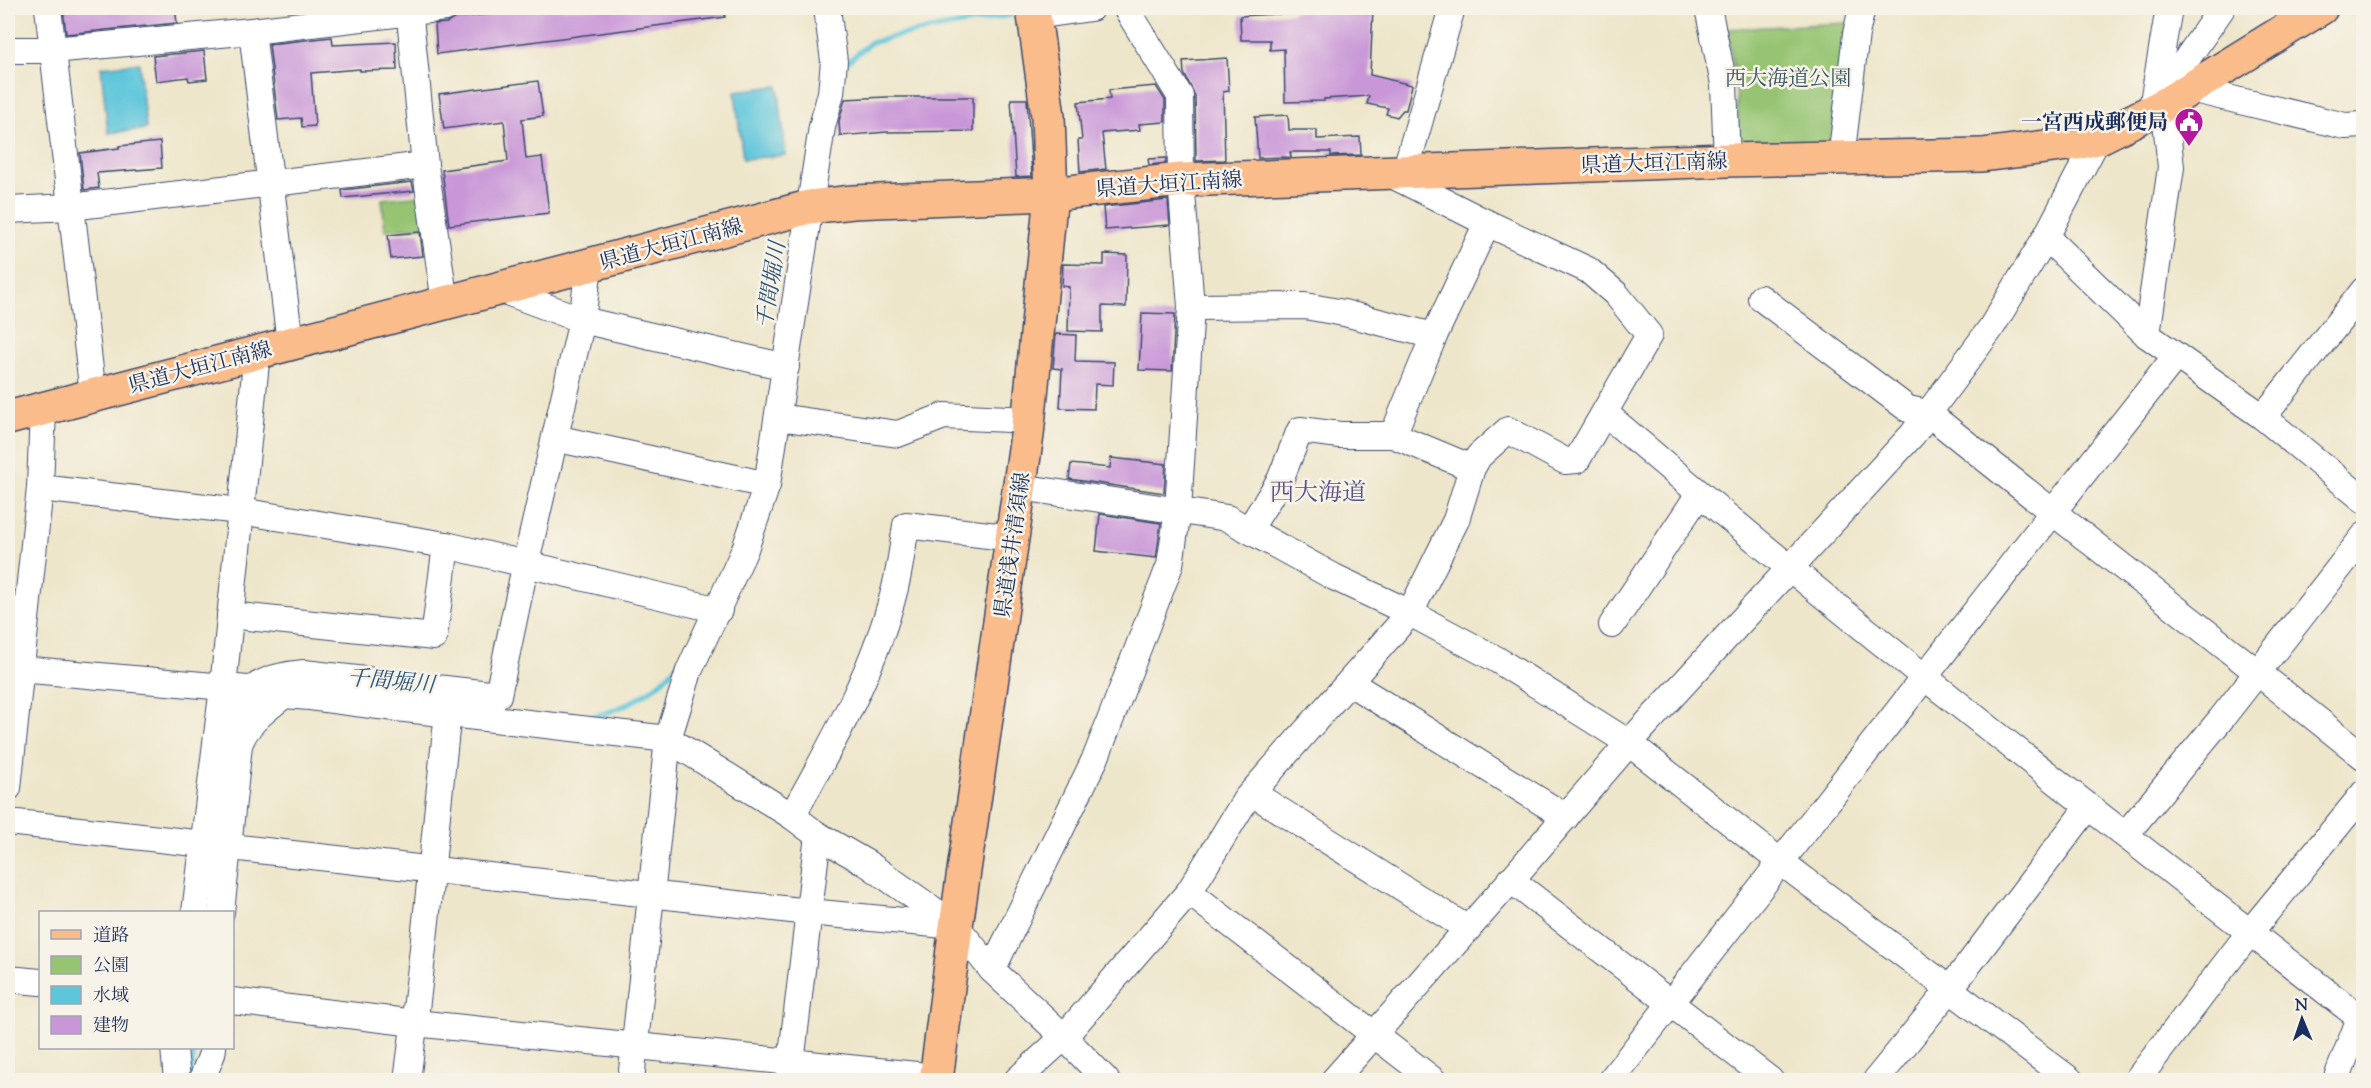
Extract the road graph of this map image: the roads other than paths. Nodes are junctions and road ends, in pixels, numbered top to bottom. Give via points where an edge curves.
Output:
1 (48, 8) edge
2 (445, 8) edge
3 (827, 8) edge
4 (1091, 8) edge
5 (1126, 8) edge
6 (1452, 8) edge
7 (1708, 8) edge
8 (1862, 8) edge
9 (2169, 8) edge
10 (2222, 8) edge
11 (2321, 8) edge
12 (409, 9) edge
13 (1034, 13) edge
14 (252, 31) junction
15 (8, 50) edge
16 (52, 50) junction
17 (2169, 101) junction
18 (2364, 125) edge
19 (2098, 138) junction
20 (1841, 159) junction
21 (1727, 160) junction
22 (424, 165) junction
23 (1397, 172) junction
24 (1181, 180) junction
25 (270, 184) junction
26 (1051, 194) junction
27 (70, 207) junction
28 (809, 207) junction
29 (8, 210) edge
30 (1487, 223) junction
31 (2046, 237) junction
32 (589, 266) junction
33 (502, 288) junction
34 (2364, 290) edge
35 (1761, 298) dead end
36 (445, 303) junction
37 (1191, 307) junction
38 (582, 320) junction
39 (2147, 335) junction
40 (1434, 336) junction
41 (290, 343) junction
42 (256, 353) junction
43 (2176, 356) junction
44 (786, 367) junction
45 (93, 395) junction
46 (43, 409) junction
47 (1605, 413) junction
48 (1928, 413) junction
49 (778, 417) junction
50 (2263, 417) junction
51 (8, 418) edge
52 (1029, 420) junction
53 (1393, 435) junction
54 (555, 438) junction
55 (1472, 468) junction
56 (767, 485) junction
57 (1020, 487) junction
58 (40, 488) junction
59 (1699, 494) junction
60 (2364, 500) edge
61 (1178, 510) junction
62 (240, 512) junction
63 (2052, 513) junction
64 (1250, 530) junction
65 (2364, 536) edge
66 (1013, 538) junction
67 (446, 544) junction
68 (526, 562) junction
69 (1791, 568) junction
70 (718, 610) junction
71 (1410, 613) junction
72 (230, 615) junction
73 (1612, 626) dead end
74 (13, 669) edge
75 (2258, 672) junction
76 (1926, 677) junction
77 (1350, 683) junction
78 (224, 687) junction
79 (268, 692) junction
80 (453, 704) junction
81 (218, 731) junction
82 (668, 739) junction
83 (1629, 743) junction
84 (2364, 757) edge
85 (8, 788) edge
86 (1252, 793) junction
87 (2364, 793) edge
88 (2088, 807) junction
89 (792, 816) junction
90 (1566, 817) junction
91 (8, 822) edge
92 (2125, 835) junction
93 (818, 836) junction
94 (215, 844) junction
95 (1781, 862) junction
96 (430, 868) junction
97 (1511, 880) junction
98 (1189, 892) junction
99 (650, 893) junction
100 (195, 911) edge
101 (221, 911) edge
102 (809, 912) junction
103 (956, 926) junction
104 (1468, 929) junction
105 (2250, 932) junction
106 (992, 970) junction
107 (8, 979) edge
108 (39, 982) edge
109 (1950, 989) junction
110 (234, 1001) edge
111 (1670, 1004) junction
112 (2362, 1019) edge
113 (415, 1023) junction
114 (1374, 1035) junction
115 (1064, 1036) junction
116 (634, 1046) junction
117 (174, 1049) edge
118 (213, 1049) edge
119 (790, 1071) edge
120 (936, 1079) edge
121 (177, 1080) edge
122 (203, 1080) edge
123 (407, 1080) edge
124 (631, 1080) edge
125 (1017, 1080) edge
126 (1106, 1080) edge
127 (1334, 1080) edge
128 (1432, 1080) edge
129 (1611, 1080) edge
130 (1770, 1080) edge
131 (1876, 1080) edge
132 (2070, 1080) edge
133 (2137, 1080) edge
134 (2336, 1080) edge

1 - 16 street
2 - 12 street
3 - 28 street via 834,61
4 - 13 street
5 - 24 street via 1180,96
6 - 23 street
7 - 21 street via 1724,84
8 - 20 street
9 - 17 street
10 - 17 street
11 - 17 main road, 県道大垣江南線
12 - 14 street
12 - 22 street
13 - 26 main road, 県道浅井清須線 via 1048,116
14 - 16 street
14 - 25 street
15 - 16 street
16 - 27 street
17 - 18 street via 2345,126
17 - 19 main road, 県道大垣江南線
17 - 39 street via 2171,167
19 - 20 main road, 県道大垣江南線 via 1982,155
19 - 31 street
20 - 21 main road, 県道大垣江南線
21 - 23 main road, 県道大垣江南線
22 - 25 street
22 - 36 street
23 - 24 main road, 県道大垣江南線
23 - 30 street
24 - 26 main road, 県道大垣江南線
24 - 37 street
25 - 27 street
25 - 41 street
26 - 28 main road, 県道大垣江南線
26 - 52 main road, 県道浅井清須線
27 - 29 street
27 - 45 street
28 - 32 main road, 県道大垣江南線
28 - 44 street
30 - 40 street
30 - 47 street via 1588,270 1616,294 1650,335
31 - 39 street
31 - 48 street via 1991,328
32 - 33 main road, 県道大垣江南線
32 - 38 street
33 - 36 main road, 県道大垣江南線
33 - 38 street
34 - 50 street
35 - 48 street via 1908,409
36 - 41 main road, 県道大垣江南線
37 - 40 street via 1305,306
37 - 61 street
38 - 44 street
38 - 54 street
39 - 43 street
40 - 53 street
41 - 42 main road, 県道大垣江南線
42 - 45 main road, 県道大垣江南線
42 - 62 street
43 - 50 street
43 - 63 street
44 - 49 street
45 - 46 main road, 県道大垣江南線
46 - 51 main road, 県道大垣江南線
46 - 58 street
47 - 55 street via 1577,460 1565,461 1508,430 1479,456
47 - 59 street
48 - 63 street
48 - 69 street
49 - 52 street via 898,434 944,416
49 - 56 street
50 - 60 street
52 - 57 main road, 県道浅井清須線
53 - 55 street
53 - 64 street via 1300,430 1280,480
54 - 56 street
54 - 68 street
55 - 71 street via 1456,520
56 - 70 street via 746,549
57 - 61 street
57 - 66 main road, 県道浅井清須線
58 - 62 street
58 - 74 street
59 - 69 street
59 - 73 street
61 - 64 street via 1227,518
61 - 106 street via 1170,565 1096,757
62 - 67 street
62 - 72 street
63 - 75 street
63 - 76 street
64 - 71 street
65 - 75 street
66 - 89 street via 906,525 895,589 877,645 829,750
66 - 103 main road, 県道浅井清須線
67 - 68 street
67 - 72 street via 434,637
68 - 70 street
68 - 80 street via 498,694
69 - 76 street
69 - 83 street
70 - 82 street via 689,671
71 - 77 street
71 - 83 street via 1496,659
72 - 78 street
74 - 78 street
74 - 85 street
75 - 84 street
75 - 92 street
76 - 88 street
76 - 95 street
77 - 86 street
77 - 90 street
78 - 79 street
78 - 81 street
79 - 80 street
79 - 80 street via 282,675 304,673
79 - 81 street via 234,706
79 - 94 street via 239,745
80 - 82 street
80 - 96 street
81 - 94 street
82 - 89 street
82 - 99 street
83 - 90 street
83 - 95 street
86 - 98 street
86 - 104 street
87 - 105 street
88 - 92 street
88 - 109 street
89 - 93 street
90 - 97 street
91 - 94 street
92 - 105 street
93 - 102 street
93 - 103 street via 868,864
94 - 96 street
94 - 100 street
94 - 101 street
95 - 109 street
95 - 111 street
96 - 99 street
96 - 113 street
97 - 104 street
97 - 111 street
98 - 114 street
98 - 115 street
99 - 102 street
99 - 116 street
102 - 103 street
102 - 119 street
103 - 106 street
103 - 120 main road, 県道浅井清須線
104 - 114 street
105 - 112 street
105 - 133 street
106 - 115 street
107 - 108 street
109 - 131 street
109 - 132 street
110 - 113 street
111 - 129 street
111 - 130 street
112 - 134 street
113 - 116 street
113 - 123 street
114 - 127 street
114 - 128 street
115 - 125 street
115 - 126 street
116 - 119 street
116 - 124 street
117 - 121 street
118 - 122 street
119 - 120 street

